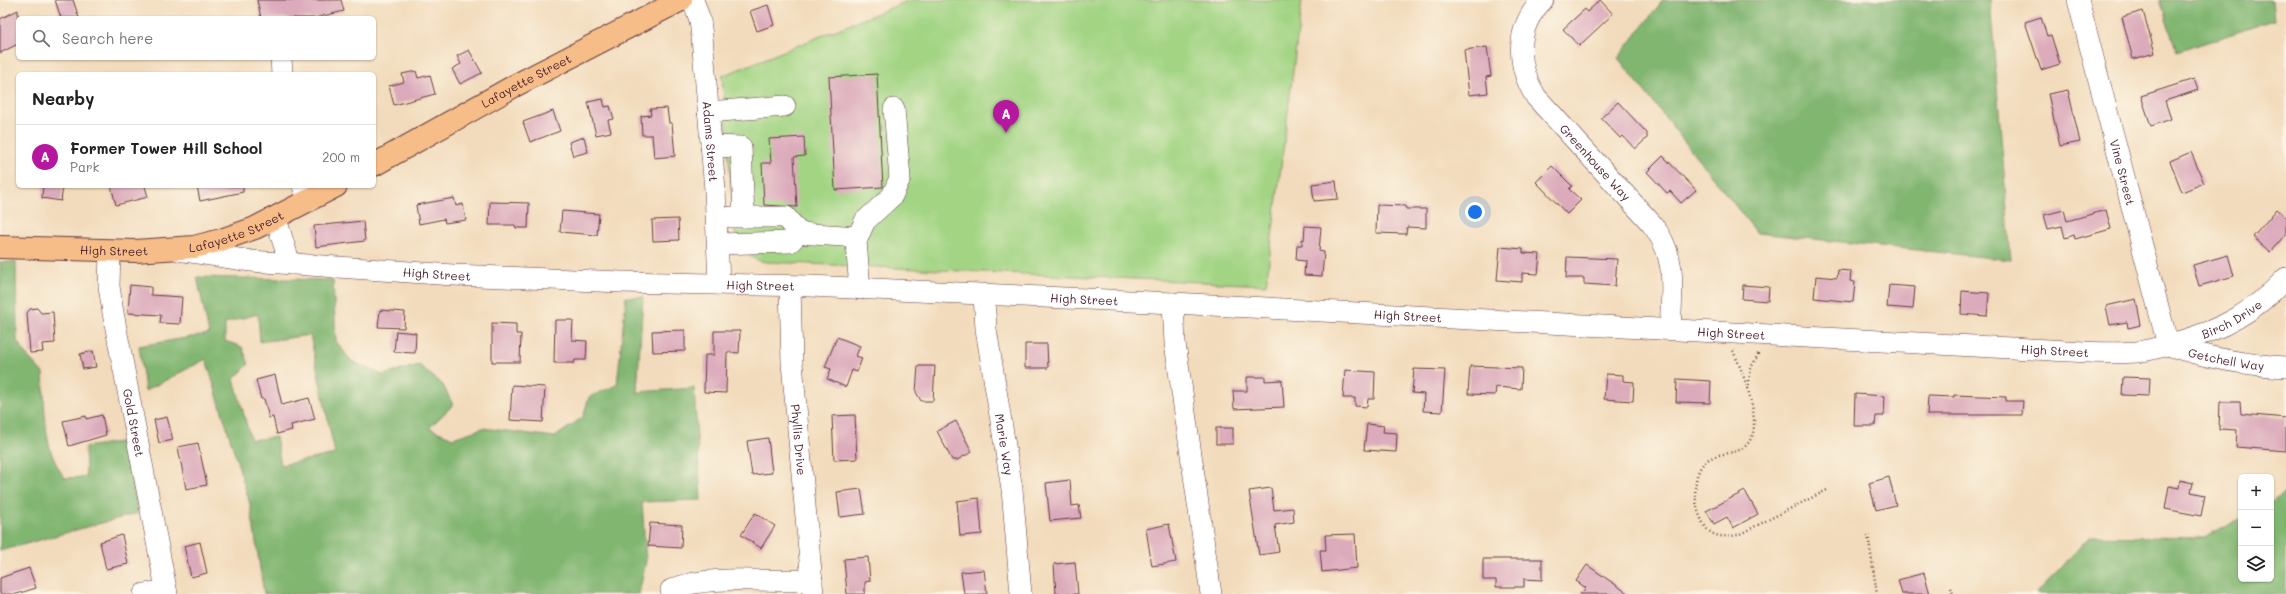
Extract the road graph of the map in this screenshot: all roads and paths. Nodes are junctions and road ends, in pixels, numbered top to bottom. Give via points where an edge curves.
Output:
1 (681, 0) edge
2 (693, 0) edge
3 (1543, 0) edge
4 (2078, 0) edge
5 (281, 60) edge
6 (282, 72) edge
7 (785, 106) dead end
8 (894, 110) dead end
9 (708, 112) junction
10 (711, 146) junction
11 (376, 164) edge
12 (328, 188) edge
13 (307, 193) edge
14 (717, 217) junction
15 (744, 217) junction
16 (276, 219) junction
17 (800, 233) junction
18 (858, 237) junction
19 (718, 244) junction
20 (0, 247) edge
21 (177, 250) junction
22 (110, 251) junction
23 (290, 264) junction
24 (2286, 278) edge
25 (719, 284) junction
26 (790, 286) junction
27 (860, 289) junction
28 (984, 295) junction
29 (1173, 303) junction
30 (1670, 329) junction
31 (1723, 332) junction
32 (1776, 336) junction
33 (2168, 345) junction
34 (2286, 367) edge
35 (1748, 391) junction
36 (1827, 490) dead end
37 (1868, 535) dead end
38 (812, 587) edge
39 (1951, 588) dead end
40 (671, 590) dead end
41 (167, 592) edge
42 (144, 594) edge
43 (1021, 594) edge
44 (1211, 594) edge
45 (1877, 594) edge
46 (1953, 594) edge

1 - 11 main road, Lafayette Street via 496,96
2 - 9 street, Adams Street via 700,20
3 - 30 street, Greenhouse Way via 1532,13 1523,32 1522,63 1527,81 1536,97 1663,239 1668,249 1672,270
4 - 33 street, Vine Street
5 - 6 street
7 - 9 street
8 - 18 street via 900,178 892,196 865,221
9 - 10 street, Adams Street
10 - 14 street, Adams Street
10 - 15 street via 741,147
12 - 13 main road, Lafayette Street
13 - 16 main road, Lafayette Street
14 - 15 street
14 - 19 street, Adams Street
15 - 17 street via 786,218
16 - 21 main road, Lafayette Street via 221,240
16 - 23 street
17 - 18 street
17 - 19 street via 790,242
18 - 27 street via 856,241
19 - 25 street, Adams Street
20 - 22 main road, High Street
21 - 22 main road, High Street
21 - 23 street, High Street
22 - 41 street, Gold Street via 109,286 113,314
23 - 25 street, High Street via 494,277
24 - 33 street, Birch Drive via 2257,305 2228,325
25 - 26 street, High Street
26 - 27 street, High Street
26 - 38 street, Phyllis Drive via 792,363
27 - 28 street, High Street
28 - 29 street, High Street
28 - 43 street, Marie Way via 986,329 1009,470
29 - 30 street, High Street
29 - 44 street via 1175,344
30 - 31 street, High Street
31 - 32 street, High Street
31 - 35 path
32 - 33 street, High Street via 2119,352 2136,352
32 - 35 path via 1756,357 1751,368
33 - 34 street, Getchell Way via 2230,361
35 - 36 path via 1754,428 1749,442 1741,450 1706,461 1698,478 1696,504 1707,529 1723,537 1738,535
37 - 45 path
38 - 40 street via 706,581 686,584
39 - 46 path
41 - 42 street

